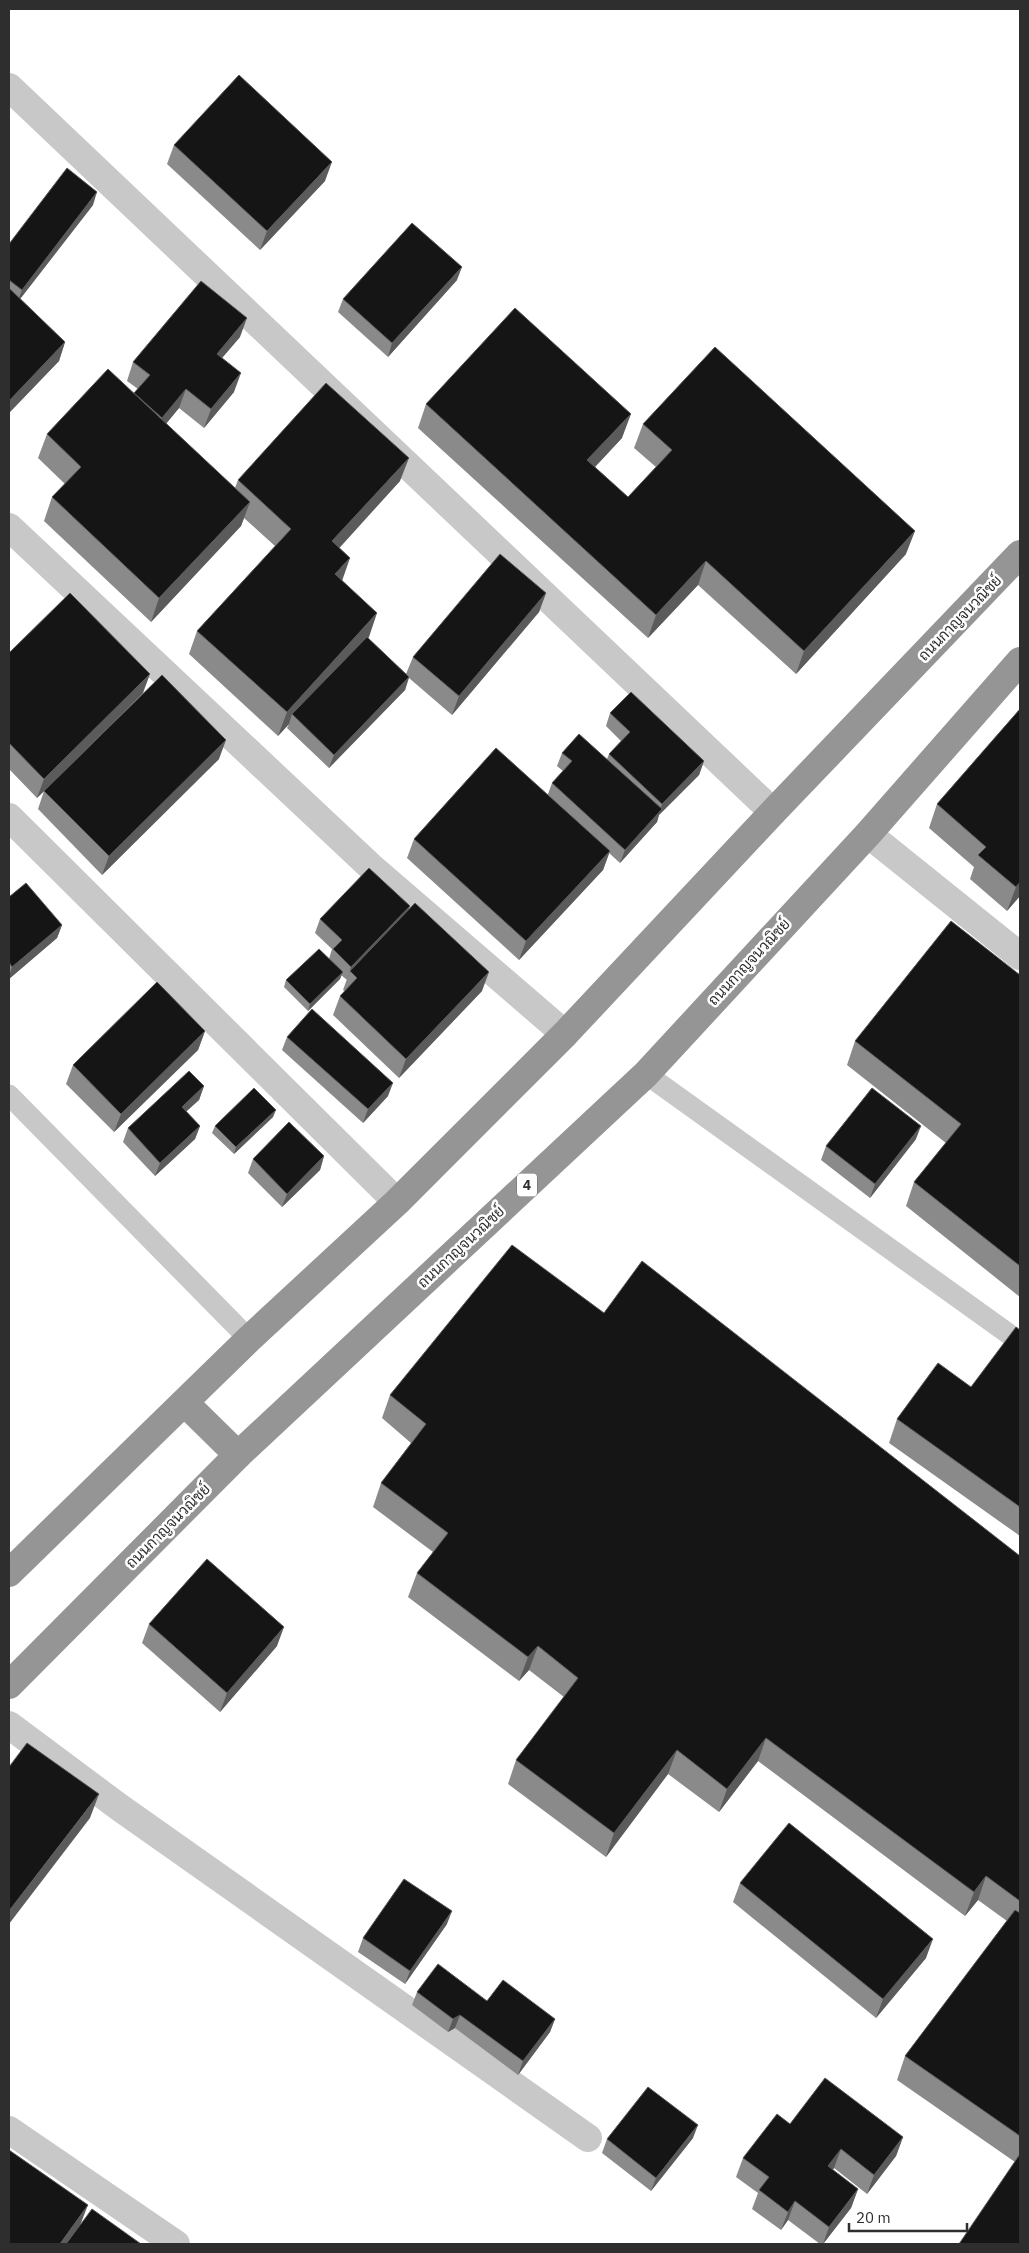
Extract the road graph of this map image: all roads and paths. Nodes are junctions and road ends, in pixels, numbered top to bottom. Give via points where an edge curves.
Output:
1 (9, 88) edge
2 (9, 527) edge
3 (1020, 554) edge
4 (1020, 661) edge
5 (773, 812) junction
6 (9, 817) edge
7 (868, 834) junction
8 (1020, 956) edge
9 (565, 1034) junction
10 (646, 1074) junction
11 (9, 1095) edge
12 (397, 1202) junction
13 (249, 1339) junction
14 (1020, 1342) edge
15 (185, 1403) junction
16 (238, 1455) junction
17 (9, 1573) edge
18 (9, 1685) edge
19 (9, 1725) edge
20 (9, 2130) edge
21 (588, 2138) dead end
22 (176, 2244) edge

1 - 5 street
2 - 9 street via 370,866
3 - 5 highway, ถนนกาญจนวณิชย์
4 - 7 highway, ถนนกาญจนวณิชย์ / 4
5 - 9 highway, ถนนกาญจนวณิชย์
6 - 12 street
7 - 8 street
7 - 10 highway, ถนนกาญจนวณิชย์ / 4
9 - 12 highway, ถนนกาญจนวณิชย์
10 - 14 lane
10 - 16 highway, ถนนกาญจนวณิชย์ / 4
11 - 13 lane
12 - 13 highway, ถนนกาญจนวณิชย์
13 - 15 highway, ถนนกาญจนวณิชย์
15 - 16 highway
15 - 17 highway, ถนนกาญจนวณิชย์
16 - 18 highway, ถนนกาญจนวณิชย์ / 4
19 - 21 street via 119,1807
20 - 22 street

